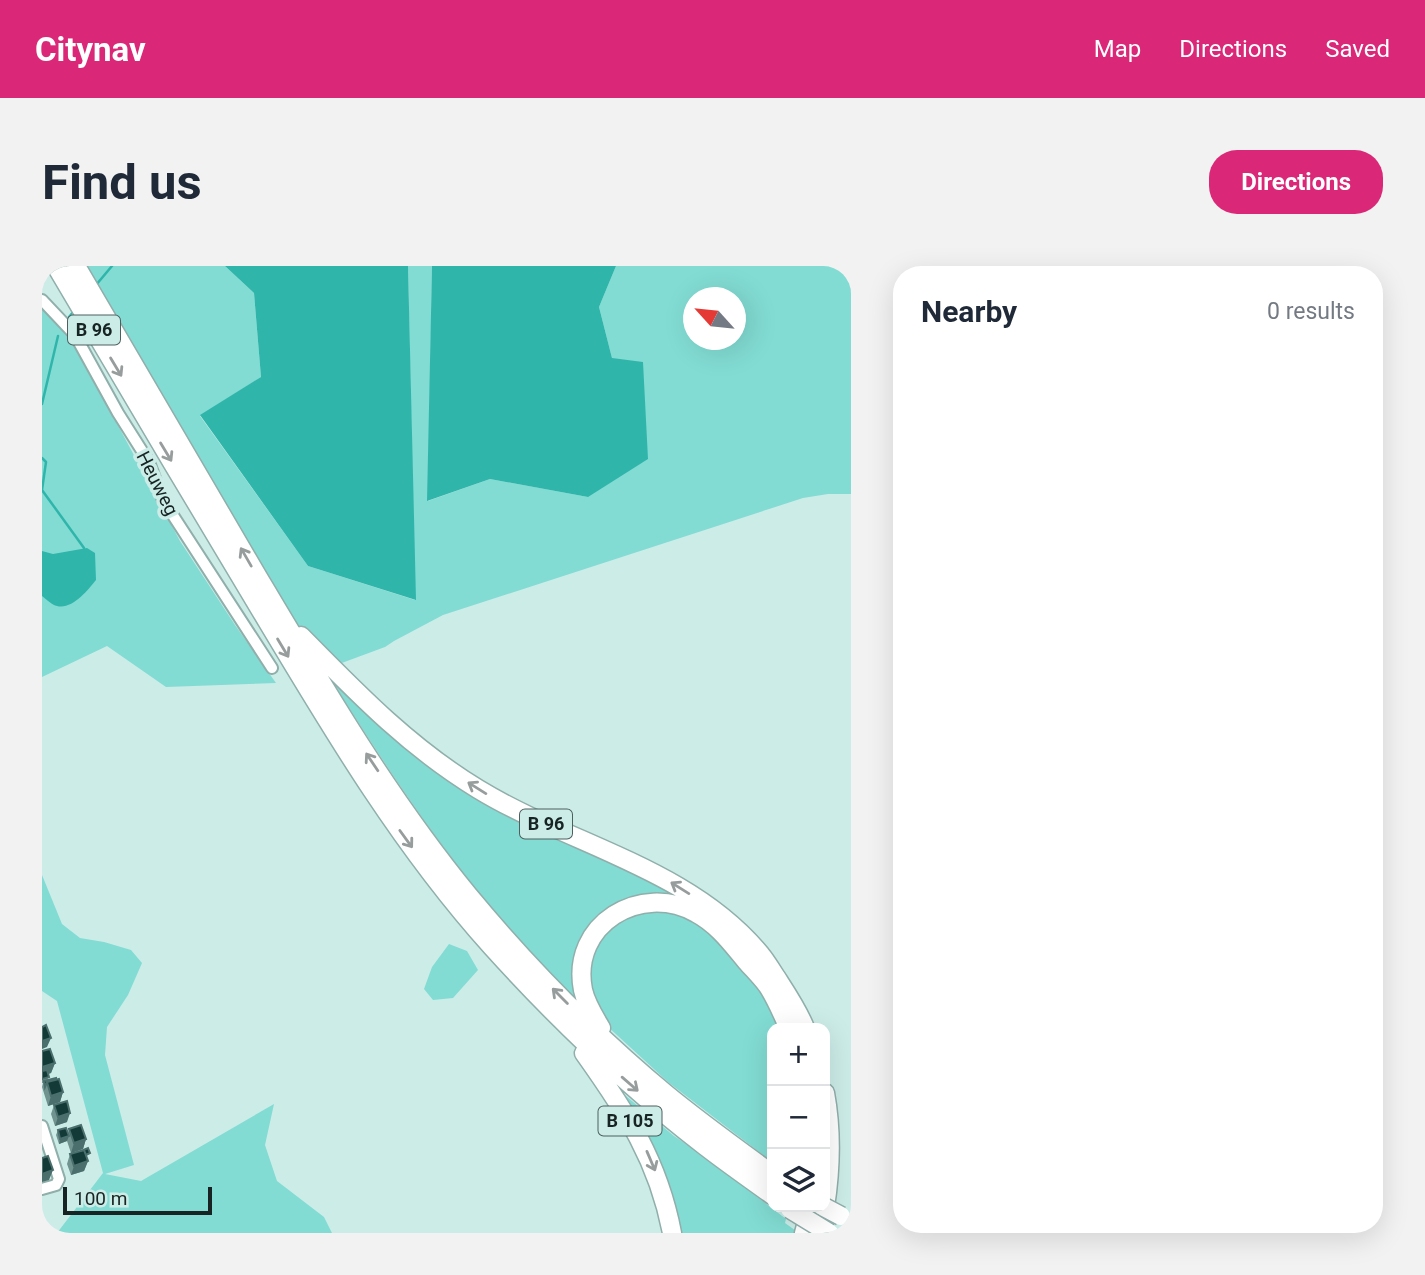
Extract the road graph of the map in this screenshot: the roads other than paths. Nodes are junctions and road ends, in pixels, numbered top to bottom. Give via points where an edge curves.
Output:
1 (56, 266) edge
2 (76, 266) edge
3 (42, 300) edge
4 (137, 387) junction
5 (281, 615) junction
6 (272, 668) dead end
7 (562, 1021) junction
8 (786, 1023) edge
9 (802, 1023) edge
10 (609, 1044) junction
11 (42, 1126) edge
12 (767, 1170) edge
13 (42, 1189) edge
14 (767, 1191) edge
15 (830, 1211) edge
16 (795, 1212) edge
17 (810, 1212) edge
18 (823, 1212) edge
19 (846, 1220) edge
20 (672, 1233) edge
21 (804, 1233) edge
22 (818, 1233) edge
23 (829, 1233) edge

1 -> 4 highway, B 96
2 - 4 highway, B 96
3 - 6 street, Heuweg via 75,335 149,462 163,500
5 -> 4 highway, B 96
4 -> 7 highway, B 96 via 322,714 386,812 490,945
9 -> 5 highway, B 96 via 761,955 720,915 674,884 517,811 436,762 375,711
10 -> 5 highway, B 96 via 501,934 434,850 366,753
7 -> 14 highway, B 96 via 655,1105
7 -> 20 highway, B 105 via 644,1146 660,1184
8 - 10 highway, B 96 via 768,987 719,928 691,910 656,901 612,916 589,943 583,989
10 - 12 highway, B 96 via 664,1093
11 - 13 street via 59,1179 56,1185
15 - 19 highway, bridge
16 - 23 highway, bridge
17 - 21 highway
18 - 22 highway

